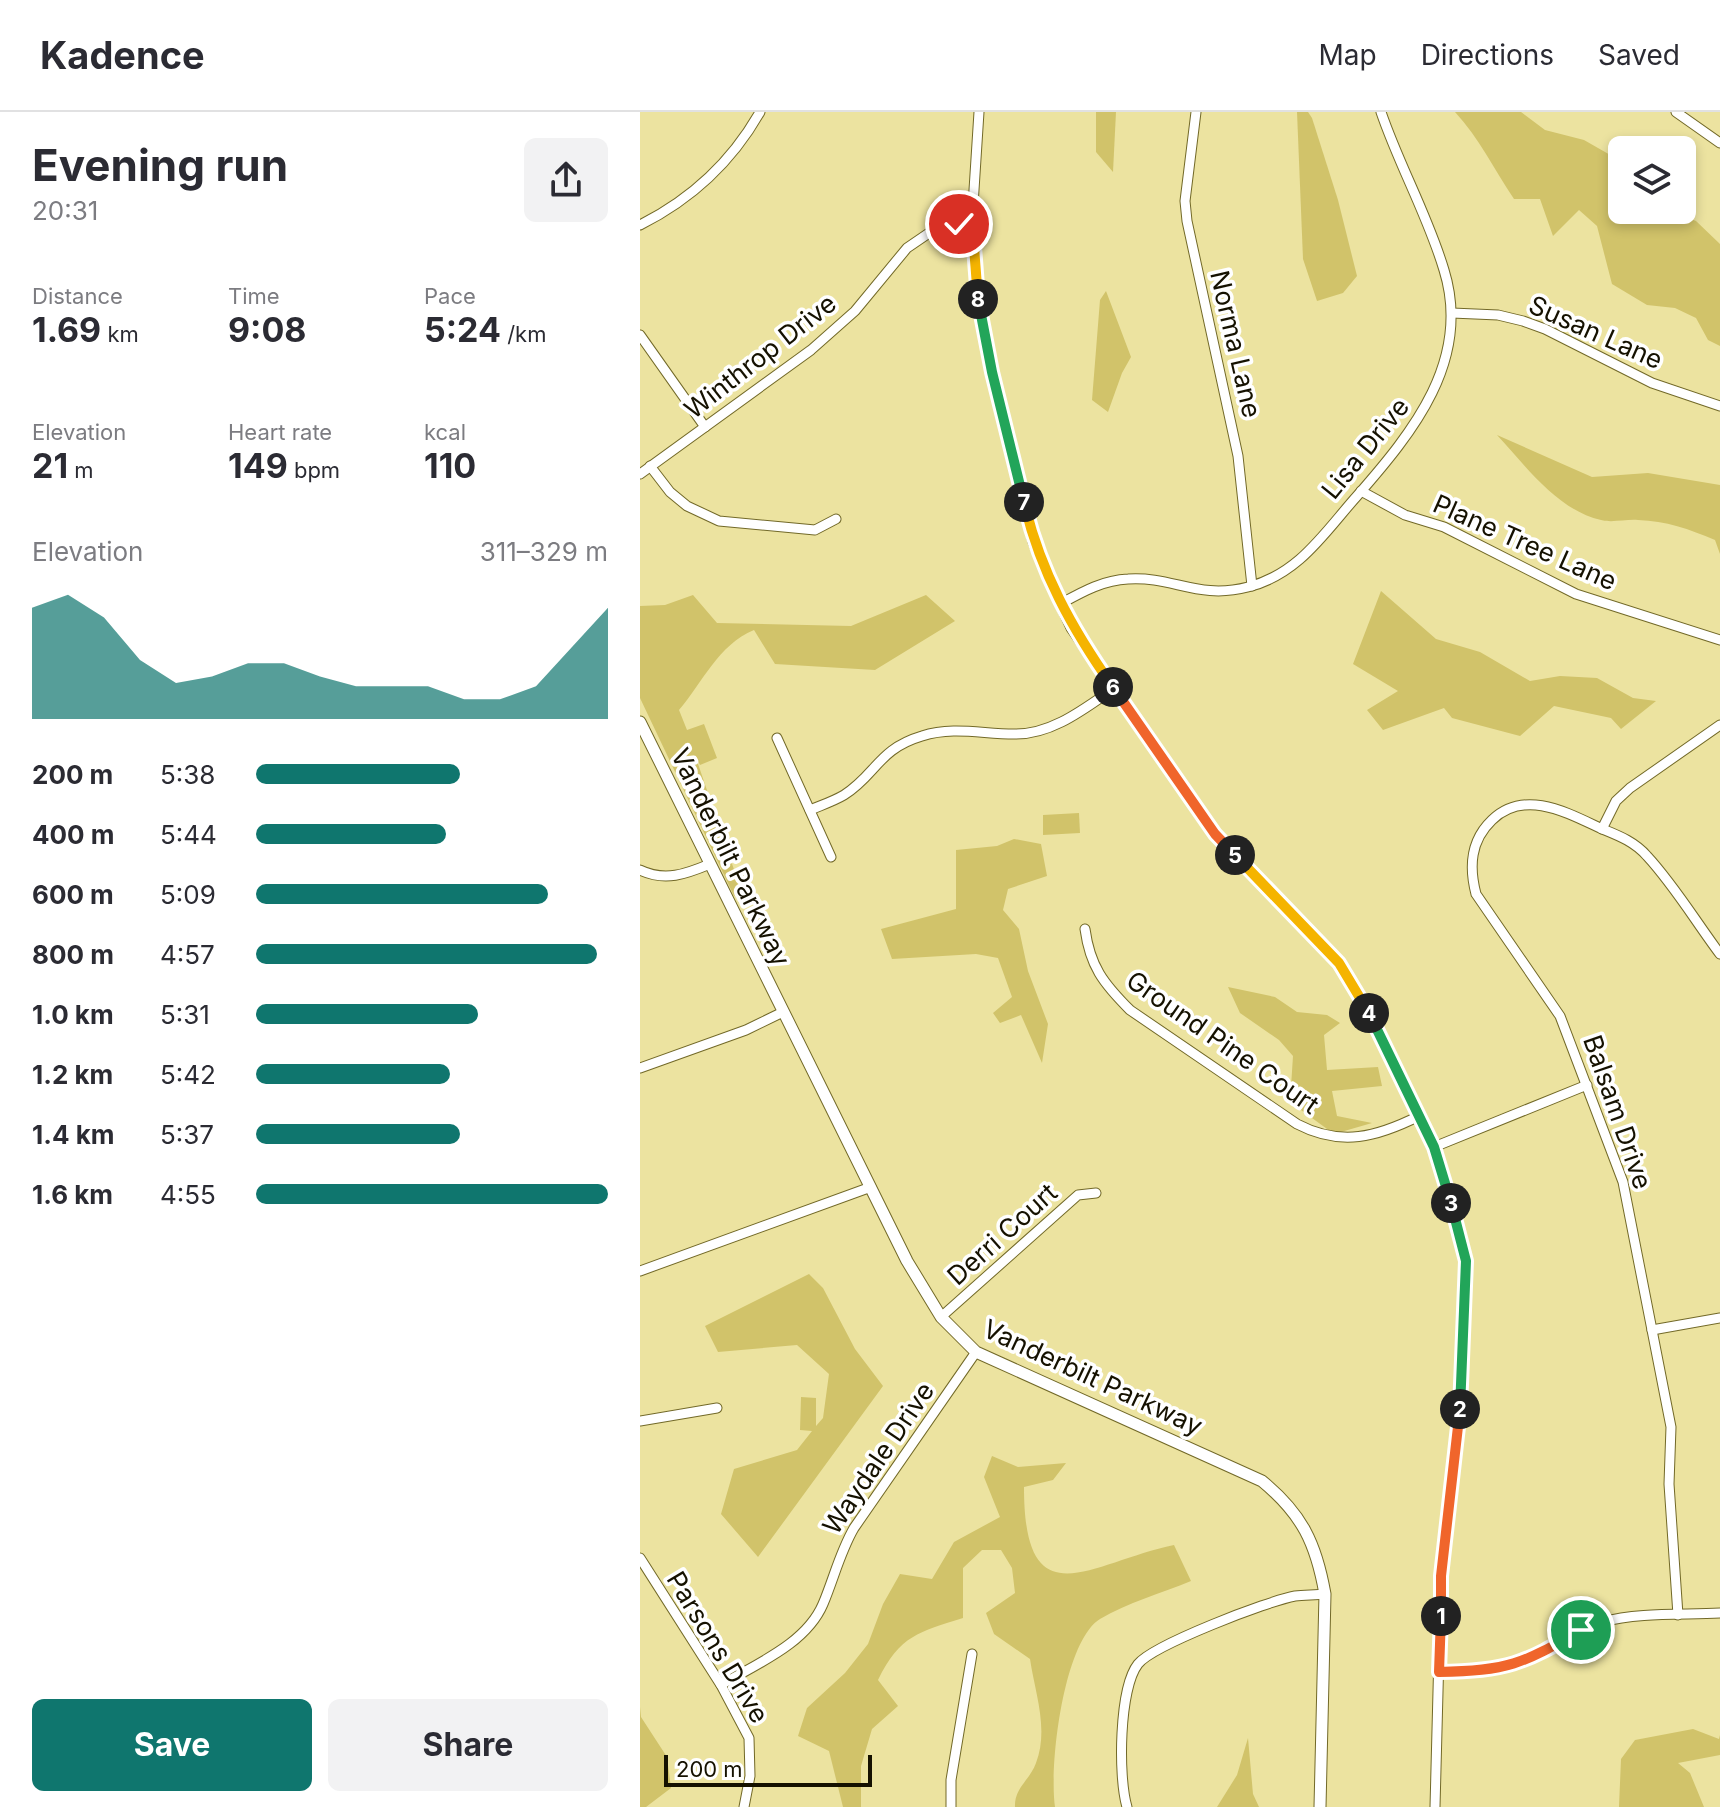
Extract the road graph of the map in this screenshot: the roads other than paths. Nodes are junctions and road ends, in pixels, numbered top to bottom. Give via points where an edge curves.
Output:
1 (760, 112) edge
2 (979, 112) edge
3 (1196, 112) edge
4 (1381, 112) edge
5 (1676, 112) edge
6 (1720, 143) edge
7 (974, 205) junction
8 (972, 221) junction
9 (640, 225) edge
10 (932, 230) junction
11 (1452, 313) junction
12 (640, 335) edge
13 (1720, 406) edge
14 (705, 427) junction
15 (650, 466) junction
16 (640, 474) edge
17 (1361, 491) junction
18 (836, 519) dead end
19 (1252, 586) junction
20 (1060, 604) junction
21 (1720, 640) edge
22 (1113, 689) junction
23 (640, 722) edge
24 (1720, 725) edge
25 (777, 738) dead end
26 (810, 810) junction
27 (1602, 829) junction
28 (831, 857) dead end
29 (710, 864) junction
30 (640, 870) edge
31 (1085, 929) dead end
32 (1720, 954) edge
33 (783, 1012) junction
34 (640, 1068) edge
35 (1587, 1085) junction
36 (1419, 1116) junction
37 (1434, 1147) junction
38 (871, 1187) junction
39 (1096, 1193) dead end
40 (640, 1271) edge
41 (941, 1317) junction
42 (1720, 1318) edge
43 (1652, 1330) junction
44 (976, 1352) junction
45 (717, 1408) dead end
46 (640, 1421) edge
47 (640, 1558) edge
48 (1325, 1594) junction
49 (1720, 1613) edge
50 (1678, 1615) junction
51 (972, 1654) dead end
52 (1439, 1672) junction
53 (721, 1685) junction
54 (744, 1807) edge
55 (951, 1807) edge
56 (1127, 1807) edge
57 (1320, 1807) edge
58 (1435, 1807) edge

1 - 9 street via 711,178 684,201
2 - 7 street
3 - 19 street, Norma Lane via 1187,221 1238,456
4 - 11 street, Lisa Drive via 1444,270
5 - 6 street
7 - 8 street
7 - 10 street, Winthrop Drive
8 - 10 street, Winthrop Drive
8 - 20 street via 976,283 992,372 1033,542
10 - 14 street, Winthrop Drive via 907,248 833,332
11 - 13 street, Susan Lane via 1523,321 1652,383
11 - 17 street, Lisa Drive via 1434,394 1409,434
12 - 14 street
14 - 15 street, Winthrop Drive
15 - 16 street, Winthrop Drive
15 - 18 street via 687,506 719,521 815,530
17 - 19 street, Lisa Drive via 1287,572
17 - 21 street, Plane Tree Lane via 1405,515 1465,536 1576,594
19 - 20 street, Lisa Drive via 1206,593 1129,578
20 - 22 street
22 - 26 street via 1038,731 956,730 921,736 887,752 846,794
22 - 36 street via 1215,834 1339,963
23 - 29 main road, Vanderbilt Parkway
24 - 27 street via 1630,788 1616,801
25 - 26 street
26 - 28 street
27 - 32 street, Balsam Drive via 1632,842 1646,855
27 - 35 street, Balsam Drive via 1560,809 1526,804 1508,809 1480,833 1470,873 1491,920 1560,1016
29 - 30 street via 665,877
29 - 33 main road, Vanderbilt Parkway
31 - 36 street, Ground Pine Court via 1089,956 1108,988 1130,1010 1297,1124 1316,1133 1357,1139
33 - 34 street
33 - 38 main road, Vanderbilt Parkway
35 - 37 street
35 - 43 street, Balsam Drive via 1623,1182
36 - 37 street
37 - 52 street via 1466,1261 1459,1417 1441,1576
38 - 40 street
38 - 41 main road, Vanderbilt Parkway via 925,1296
39 - 41 street, Derri Court via 1078,1195
41 - 44 main road, Vanderbilt Parkway
42 - 43 street
43 - 50 street, Balsam Drive via 1671,1427 1669,1484
44 - 48 main road, Vanderbilt Parkway via 1262,1481 1287,1501 1303,1526 1319,1559
44 - 53 street, Waydale Drive via 854,1528 814,1620 788,1644
45 - 46 street
47 - 53 street, Parsons Drive
48 - 56 street via 1279,1601 1171,1641 1139,1662 1125,1688 1123,1709
48 - 57 main road, Vanderbilt Parkway
49 - 50 street
50 - 52 street via 1606,1621 1509,1667
51 - 55 street
52 - 58 street
53 - 54 street, Parsons Drive via 749,1738

